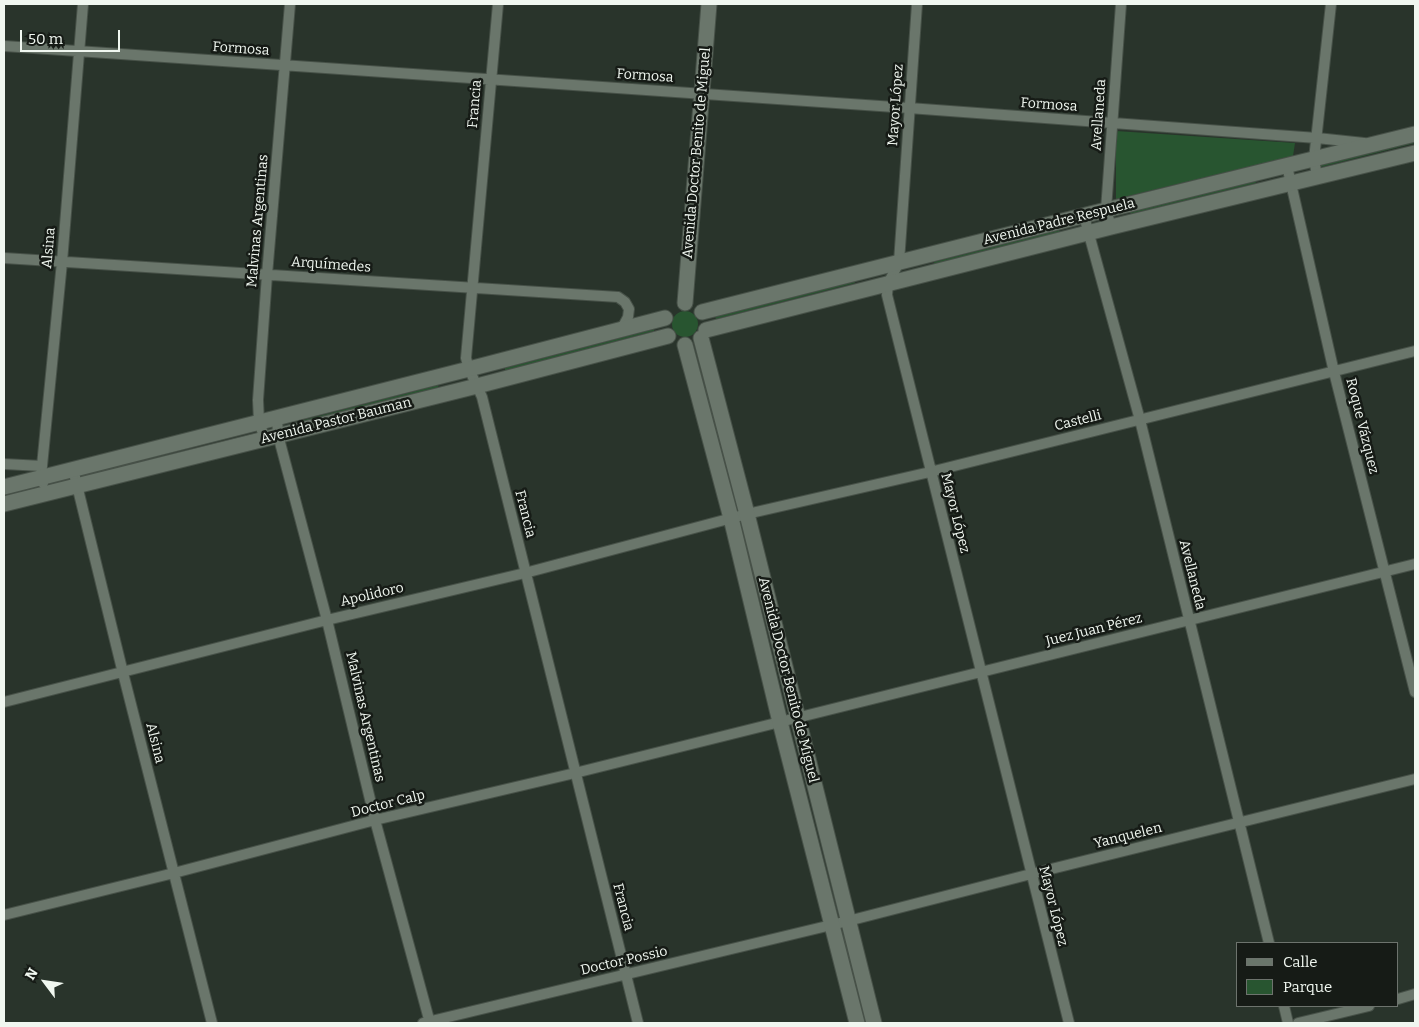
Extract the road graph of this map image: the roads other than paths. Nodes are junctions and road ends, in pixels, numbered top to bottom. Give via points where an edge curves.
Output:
1 (82, 4) edge
2 (290, 4) edge
3 (498, 4) edge
4 (709, 4) edge
5 (917, 4) edge
6 (1121, 4) edge
7 (1331, 4) edge
8 (4, 46) edge
9 (79, 51) junction
10 (285, 65) junction
11 (491, 80) junction
12 (702, 94) junction
13 (909, 108) junction
14 (1111, 123) junction
15 (1415, 134) edge
16 (1317, 138) junction
17 (1374, 144) junction
18 (1415, 153) edge
19 (1314, 159) junction
20 (1287, 166) junction
21 (1317, 176) junction
22 (1291, 183) junction
23 (1106, 210) junction
24 (1084, 216) junction
25 (1112, 227) junction
26 (1088, 233) junction
27 (4, 258) edge
28 (62, 262) junction
29 (899, 262) junction
30 (267, 275) junction
31 (888, 284) junction
32 (473, 288) junction
33 (685, 303) junction
34 (702, 312) junction
35 (665, 318) junction
36 (622, 330) junction
37 (703, 334) junction
38 (668, 336) junction
39 (685, 345) junction
40 (1415, 351) edge
41 (469, 370) junction
42 (1334, 372) junction
43 (477, 386) junction
44 (277, 417) junction
45 (1140, 420) junction
46 (259, 422) junction
47 (272, 437) junction
48 (4, 464) edge
49 (74, 469) junction
50 (42, 471) junction
51 (930, 472) junction
52 (77, 485) junction
53 (4, 486) edge
54 (46, 493) junction
55 (4, 504) edge
56 (747, 514) junction
57 (731, 518) junction
58 (1415, 564) edge
59 (1385, 572) junction
60 (525, 573) junction
61 (327, 620) junction
62 (1189, 620) junction
63 (981, 672) junction
64 (123, 673) junction
65 (1415, 692) edge
66 (4, 702) edge
67 (797, 718) junction
68 (780, 722) junction
69 (575, 773) junction
70 (1415, 779) edge
71 (375, 820) junction
72 (1239, 823) junction
73 (174, 873) junction
74 (1031, 874) junction
75 (4, 915) edge
76 (848, 921) junction
77 (831, 925) junction
78 (1269, 942) edge
79 (626, 974) junction
80 (1415, 994) edge
81 (1399, 998) edge
82 (1284, 1007) edge
83 (1365, 1007) edge
84 (212, 1023) edge
85 (428, 1023) edge
86 (638, 1023) edge
87 (857, 1023) edge
88 (874, 1023) edge
89 (1069, 1023) edge
90 (1288, 1023) edge
91 (1298, 1023) edge

1 - 9 street, Alsina
2 - 10 street, Malvinas Argentinas
3 - 11 street, Francia
4 - 12 main road, Avenida Doctor Benito de Miguel
5 - 13 street, Mayor López
6 - 14 street, Avellaneda
7 - 16 street
8 - 9 street, Formosa
9 - 10 street, Formosa
9 - 28 street, Alsina
10 - 11 street, Formosa
10 - 30 street, Malvinas Argentinas
11 - 12 street, Formosa
11 - 32 street, Francia
12 - 13 street, Formosa
12 - 33 main road, Avenida Doctor Benito de Miguel
13 - 14 street, Formosa
13 - 29 street, Mayor López
14 - 16 street, Formosa
14 - 23 street, Avellaneda
15 - 17 main road, Avenida Padre Respuela
16 - 17 street, Formosa
16 - 19 street
17 - 19 main road, Avenida Padre Respuela
18 - 21 main road, Avenida Padre Respuela
19 - 20 main road, Avenida Padre Respuela
19 - 21 street
20 - 22 street, Roque Vázquez
20 - 23 main road, Avenida Padre Respuela
21 - 22 main road, Avenida Padre Respuela
22 - 25 main road, Avenida Padre Respuela
22 - 42 street, Roque Vázquez
23 - 24 main road, Avenida Padre Respuela
23 - 25 street, Avellaneda
24 - 26 street, Avellaneda
24 - 29 main road, Avenida Padre Respuela
25 - 26 main road, Avenida Padre Respuela
26 - 31 main road, Avenida Padre Respuela
26 - 45 street, Avellaneda
27 - 28 street, Arquímedes
28 - 30 street, Arquímedes
28 - 50 street, Alsina
29 - 31 street, Mayor López
29 - 34 main road, Avenida Padre Respuela
30 - 32 street, Arquímedes
30 - 46 street, Malvinas Argentinas
31 - 37 main road, Avenida Padre Respuela
31 - 51 street, Mayor López via 887,296
32 - 36 street, Arquímedes via 618,297 628,309
32 - 41 street, Francia via 466,358
33 - 34 main road via 698,307
33 - 35 main road via 673,307
34 - 37 main road via 706,324
35 - 36 main road, Avenida Pastor Bauman
35 - 38 main road
36 - 41 main road, Avenida Pastor Bauman
37 - 39 main road via 693,344
37 - 56 main road, Avenida Doctor Benito de Miguel
38 - 39 main road via 677,344
38 - 43 main road, Avenida Pastor Bauman
39 - 57 main road, Avenida Doctor Benito de Miguel
40 - 42 street, Castelli
41 - 43 street, Francia
41 - 44 main road, Avenida Pastor Bauman
42 - 45 street, Castelli
42 - 59 street, Roque Vázquez
43 - 47 main road, Avenida Pastor Bauman
43 - 60 street, Francia
44 - 46 main road, Avenida Pastor Bauman
44 - 47 street, Malvinas Argentinas
45 - 51 street, Castelli
45 - 62 street, Avellaneda
46 - 47 street, Malvinas Argentinas
46 - 49 main road, Avenida Pastor Bauman
47 - 52 main road, Avenida Pastor Bauman
47 - 61 street, Malvinas Argentinas
48 - 50 street
49 - 50 main road, Avenida Pastor Bauman
49 - 52 street, Alsina
50 - 53 main road, Avenida Pastor Bauman
50 - 54 street, Alsina
51 - 56 street, Castelli
51 - 63 street, Mayor López
52 - 54 main road, Avenida Pastor Bauman
52 - 64 street, Alsina
54 - 55 main road, Avenida Pastor Bauman
56 - 57 street, Apolidoro
56 - 67 main road, Avenida Doctor Benito de Miguel
57 - 60 street, Apolidoro
57 - 68 main road, Avenida Doctor Benito de Miguel
58 - 59 street, Juez Juan Pérez
59 - 62 street, Juez Juan Pérez
59 - 65 street, Roque Vázquez
60 - 61 street, Apolidoro
60 - 69 street, Francia
61 - 64 street, Apolidoro
61 - 71 street, Malvinas Argentinas
62 - 63 street, Juez Juan Pérez
62 - 72 street, Avellaneda
63 - 67 street, Juez Juan Pérez
63 - 74 street, Mayor López
64 - 66 street, Apolidoro
64 - 73 street, Alsina
67 - 68 street, Juez Juan Pérez
67 - 76 main road, Avenida Doctor Benito de Miguel
68 - 69 street, Doctor Calp
68 - 77 main road, Avenida Doctor Benito de Miguel
69 - 71 street, Doctor Calp
69 - 79 street, Francia
70 - 72 street, Yanquelen
71 - 73 street, Doctor Calp
71 - 85 street, Malvinas Argentinas
72 - 74 street, Yanquelen
72 - 78 street, Avellaneda
73 - 75 street, Doctor Calp
73 - 84 street, Alsina
74 - 76 street, Yanquelen
74 - 89 street, Mayor López
76 - 77 street, Doctor Possio
76 - 88 main road, Avenida Doctor Benito de Miguel
77 - 79 street, Doctor Possio
77 - 87 main road, Avenida Doctor Benito de Miguel
79 - 85 street, Doctor Possio
79 - 86 street, Francia
80 - 81 street
82 - 90 street
83 - 91 street

